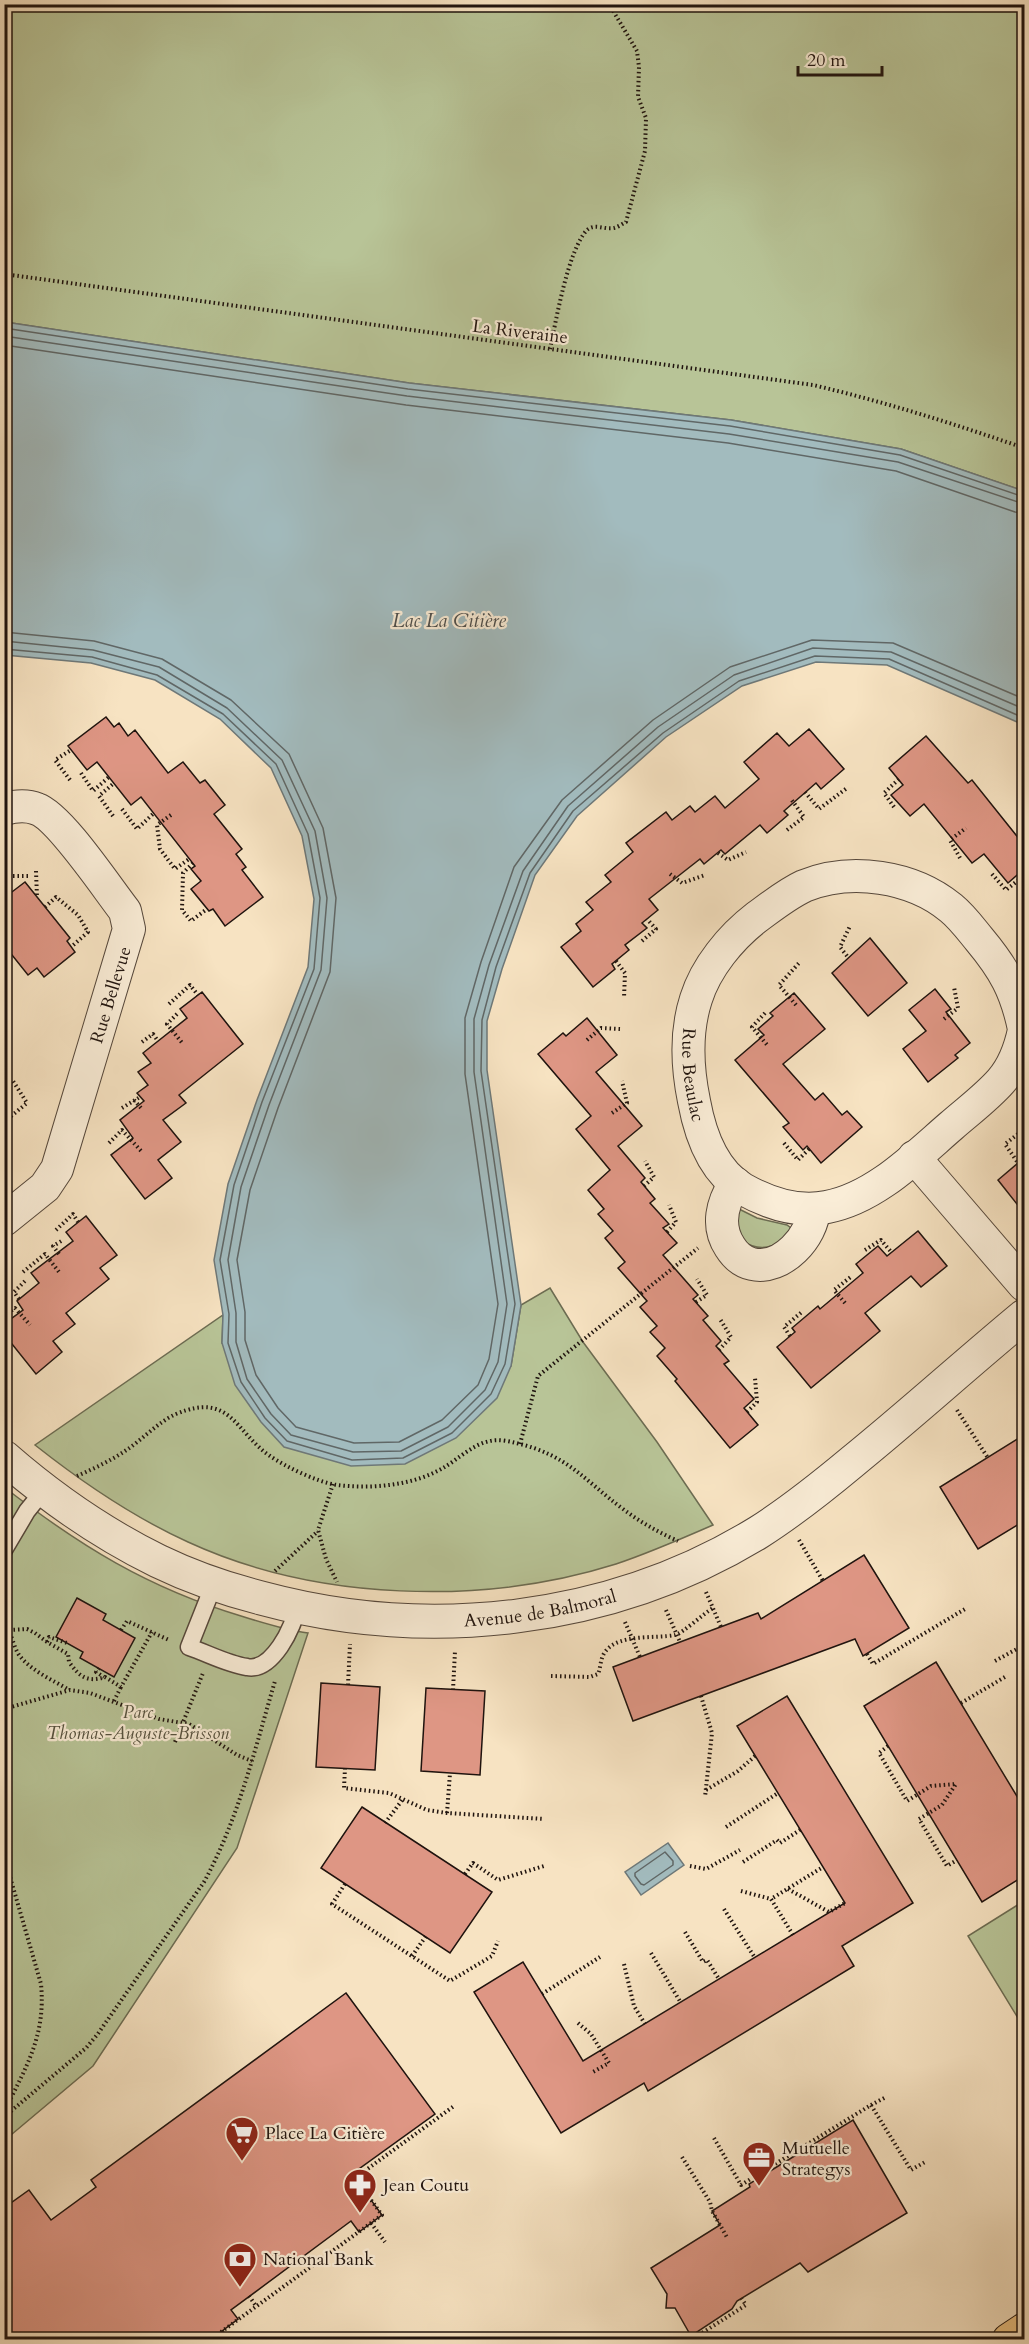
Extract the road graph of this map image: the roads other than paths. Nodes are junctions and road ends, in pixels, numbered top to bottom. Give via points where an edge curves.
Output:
1 (4, 809) edge
2 (1024, 1030) edge
3 (914, 1157) junction
4 (735, 1183) junction
5 (814, 1209) junction
6 (4, 1220) edge
7 (1024, 1285) edge
8 (1024, 1316) edge
9 (4, 1457) edge
10 (59, 1484) junction
11 (4, 1550) edge
12 (214, 1584) junction
13 (297, 1607) junction
14 (1024, 2330) edge
15 (1009, 2340) edge

1 - 6 street, Rue Bellevue via 35,808 53,819 125,911 129,929 57,1169 45,1187
2 - 3 street, Rue Beaulac via 1020,1049 1001,1081
2 - 4 street, Rue Beaulac via 1021,1008 1010,981 961,918 942,902 919,889 884,878 834,878 805,886 747,924 722,952 696,999 687,1058 695,1107 714,1160
3 - 5 street, Rue Beaulac via 868,1190
3 - 7 street
4 - 5 street, Rue Beaulac via 783,1206
4 - 5 street via 725,1201 722,1233 732,1251 752,1264 776,1261 796,1246 811,1225
8 - 13 street, Avenue de Balmoral via 869,1449 784,1515 732,1548 677,1573 585,1603 483,1620 408,1621
9 - 10 street, Avenue de Balmoral
10 - 11 lane via 27,1511
10 - 12 street, Avenue de Balmoral via 83,1517 159,1562
12 - 13 street, Avenue de Balmoral
12 - 13 lane via 189,1647 249,1668 259,1665 281,1646 295,1620
14 - 15 main road

